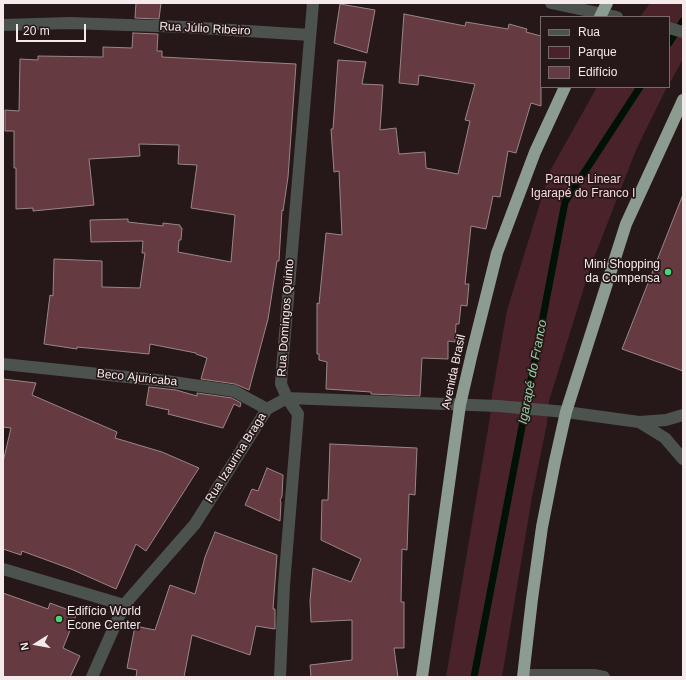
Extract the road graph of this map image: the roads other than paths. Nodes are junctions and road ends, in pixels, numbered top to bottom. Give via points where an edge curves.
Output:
1 (313, 3) edge
2 (552, 3) edge
3 (607, 3) edge
4 (601, 16) edge
5 (3, 24) edge
6 (670, 28) edge
7 (683, 32) edge
8 (310, 35) junction
9 (565, 88) edge
10 (683, 100) edge
11 (3, 364) edge
12 (288, 398) junction
13 (460, 405) junction
14 (268, 409) junction
15 (566, 412) junction
16 (683, 415) edge
17 (639, 422) junction
18 (683, 459) edge
19 (3, 569) edge
20 (124, 604) junction
21 (524, 676) edge
22 (92, 677) edge
23 (280, 677) edge
24 (422, 677) edge
25 (604, 677) edge

1 - 8 street, Rua Domingos Quinto
2 - 4 street
3 - 4 highway
5 - 8 street, Rua Júlio Ribeiro via 177,26
6 - 7 street
8 - 12 street, Rua Domingos Quinto via 281,384
9 - 13 highway, Avenida Brasil via 535,152 497,253
10 - 15 highway via 626,224
11 - 14 street, Beco Ajuricaba via 166,381 234,391
12 - 13 street, Rua Izaurina Braga
12 - 14 street, Rua Izaurina Braga
12 - 23 street, Rua Domingos Quinto via 298,414 284,585
13 - 15 street, Rua Izaurina Braga
13 - 24 highway, Avenida Brasil
14 - 20 street, Rua Izaurina Braga via 195,524
15 - 17 street, Rua Izaurina Braga
15 - 21 highway via 542,527
16 - 17 street via 666,420
17 - 18 street via 665,438
19 - 20 street
20 - 22 street, Rua Izaurina Braga
21 - 25 street

